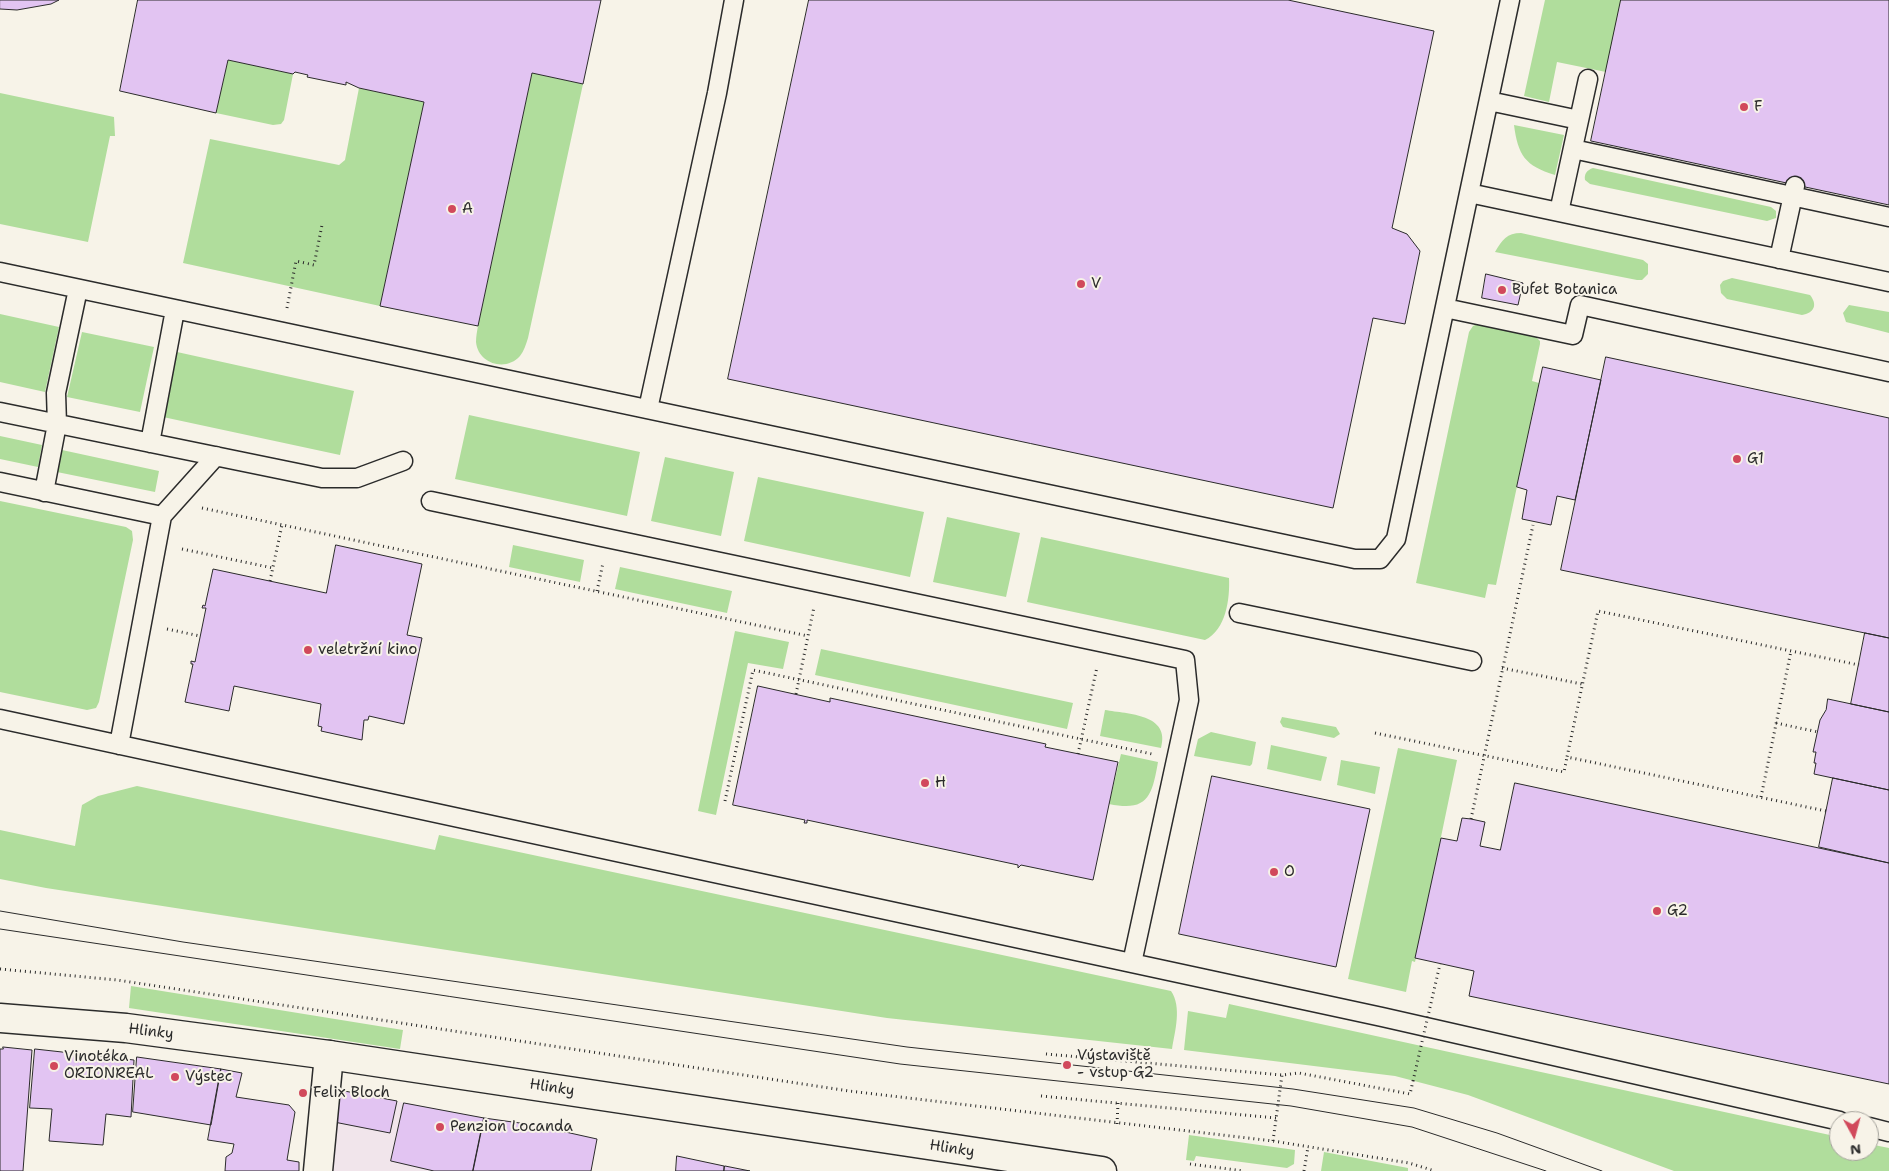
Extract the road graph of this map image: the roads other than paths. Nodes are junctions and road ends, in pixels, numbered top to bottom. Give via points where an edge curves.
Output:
1 (734, 0) edge
2 (1510, 0) edge
3 (1588, 79) dead end
4 (1489, 101) junction
5 (1579, 120) junction
6 (1573, 149) junction
7 (1794, 190) junction
8 (1470, 193) junction
9 (1559, 212) junction
10 (1889, 217) edge
11 (1779, 259) junction
12 (0, 272) edge
13 (1889, 282) edge
14 (78, 289) junction
15 (1445, 308) junction
16 (175, 310) junction
17 (1889, 372) edge
18 (648, 409) junction
19 (0, 412) edge
20 (57, 424) junction
21 (150, 443) junction
22 (216, 456) junction
23 (403, 461) dead end
24 (0, 482) edge
25 (44, 492) junction
26 (431, 501) dead end
27 (162, 516) junction
28 (1239, 613) dead end
29 (1472, 661) dead end
30 (0, 719) edge
31 (119, 745) junction
32 (1132, 963) junction
33 (0, 1018) edge
34 (329, 1055) junction
35 (1829, 1119) edge
36 (318, 1171) edge
37 (1102, 1171) edge

1 - 18 lane via 717,93
2 - 4 lane
3 - 5 lane
4 - 5 lane
4 - 8 lane
5 - 6 lane
6 - 7 lane
6 - 9 lane
7 - 10 lane
7 - 11 lane
8 - 9 lane
8 - 15 lane
9 - 11 lane
11 - 13 lane
12 - 14 lane
14 - 16 lane
14 - 20 lane via 56,393
15 - 17 lane via 1573,335 1580,305
15 - 18 lane via 1396,539 1380,559 1355,559
16 - 18 lane
16 - 21 lane
19 - 20 lane
20 - 21 lane
20 - 25 lane
21 - 22 lane
22 - 23 lane via 322,478 357,478
22 - 27 lane
24 - 25 lane
25 - 27 lane
26 - 32 lane via 1185,660 1189,700
27 - 31 lane
28 - 29 lane
30 - 31 lane
31 - 32 lane
32 - 35 lane
33 - 34 street, Hlinky via 126,1028
34 - 36 street
34 - 37 street, Hlinky

